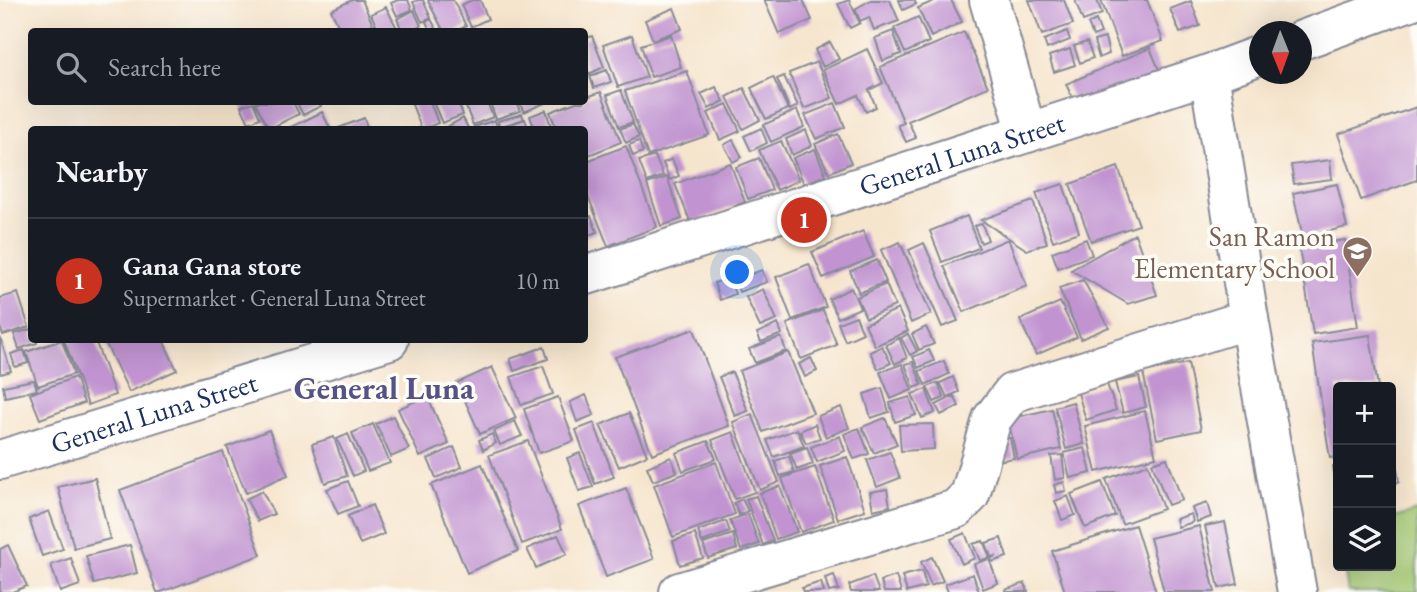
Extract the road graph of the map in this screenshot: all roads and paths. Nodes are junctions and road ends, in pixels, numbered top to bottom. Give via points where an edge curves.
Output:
1 (989, 0) edge
2 (1413, 0) edge
3 (1312, 36) edge
4 (1249, 59) edge
5 (1209, 74) junction
6 (1027, 133) junction
7 (588, 275) edge
8 (1249, 319) junction
9 (379, 343) edge
10 (0, 460) edge
11 (679, 592) edge
12 (1297, 592) edge

1 - 6 main road
2 - 3 main road
4 - 5 main road, General Luna Street
5 - 6 main road, General Luna Street
5 - 8 main road
6 - 7 main road, General Luna Street
8 - 11 main road via 1012,393 992,419 970,495 956,509
8 - 12 main road
9 - 10 main road, General Luna Street

